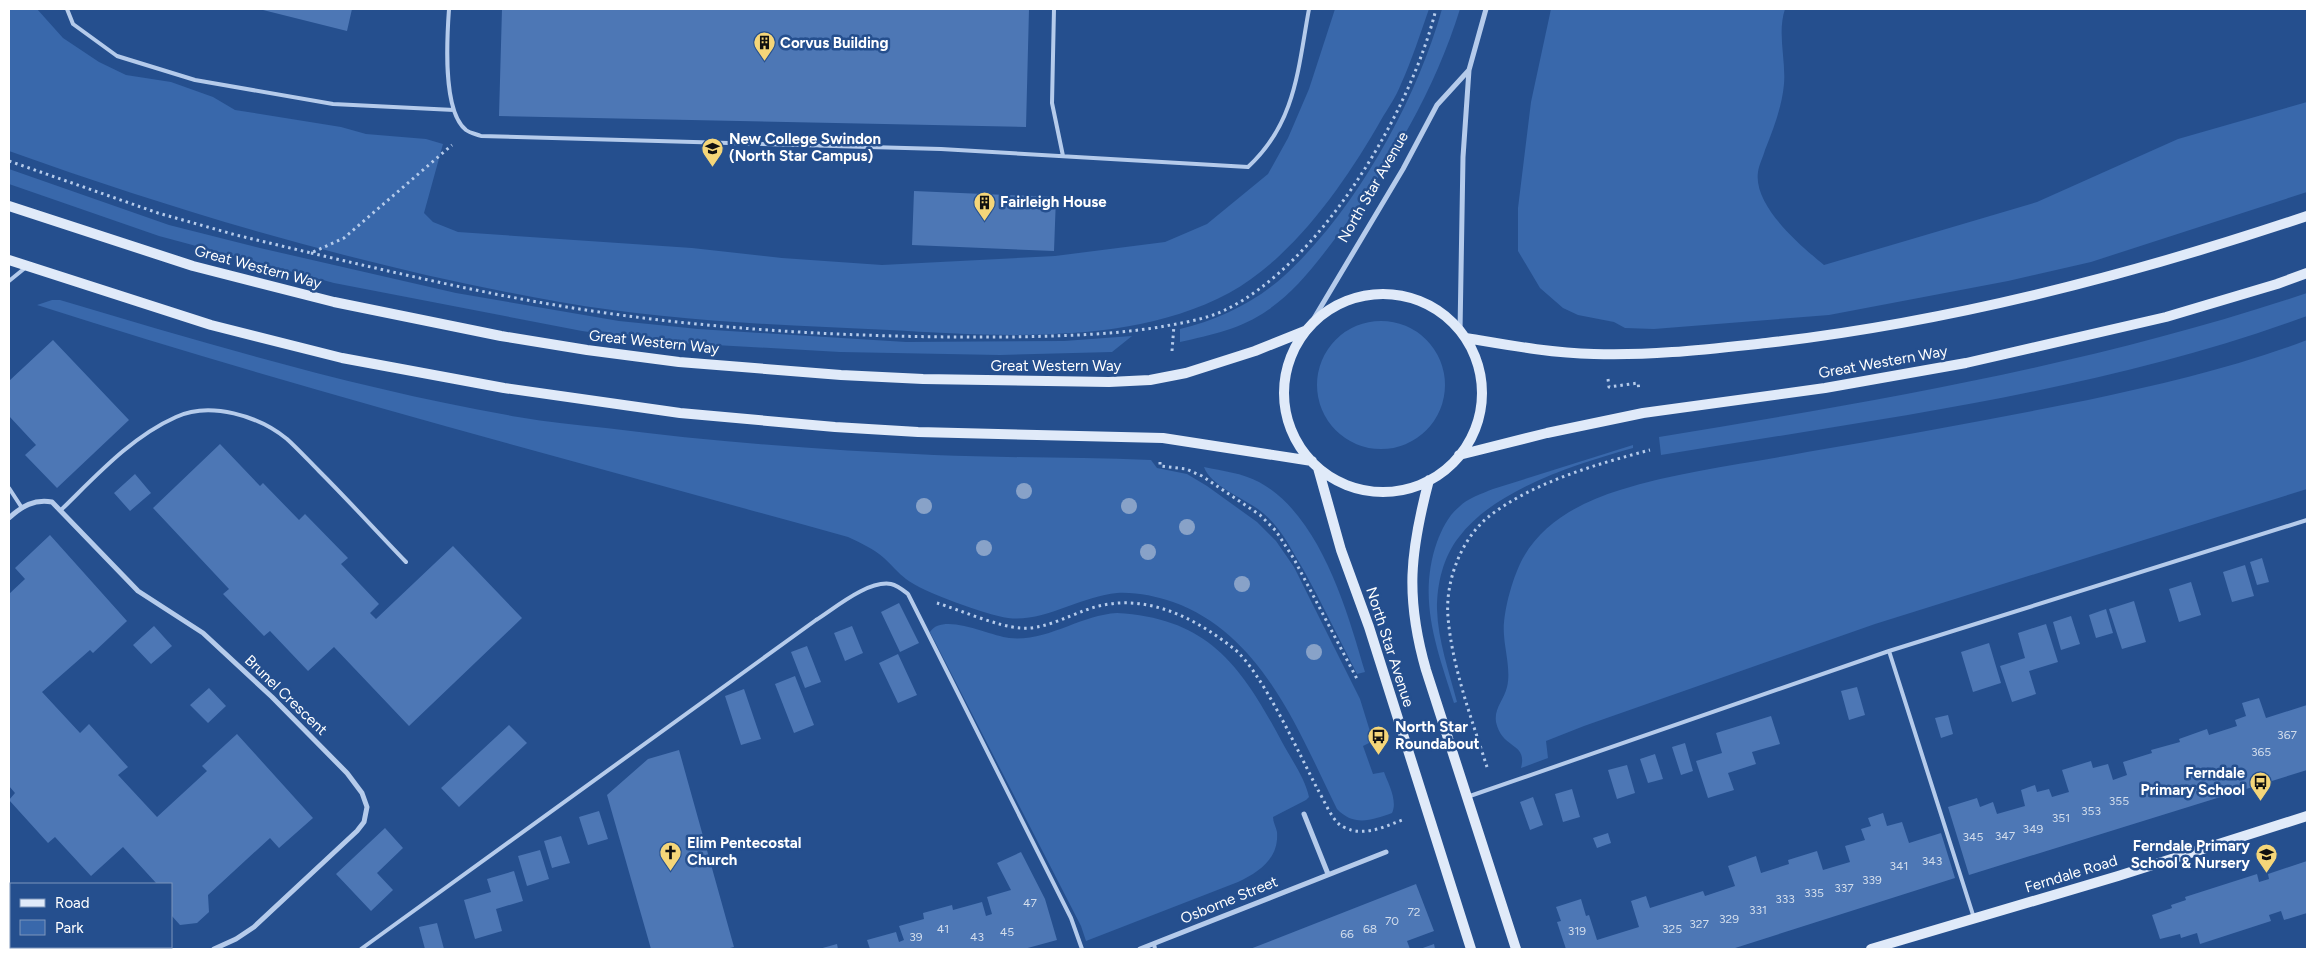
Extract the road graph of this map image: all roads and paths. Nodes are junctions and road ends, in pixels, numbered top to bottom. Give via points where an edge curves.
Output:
1 (67, 9) edge
2 (449, 9) edge
3 (1054, 9) edge
4 (1309, 9) edge
5 (1436, 9) edge
6 (1486, 9) edge
7 (1469, 70) junction
8 (454, 110) junction
9 (467, 132) junction
10 (1063, 156) junction
11 (9, 161) edge
12 (9, 206) edge
13 (2307, 216) edge
14 (311, 253) junction
15 (9, 260) edge
16 (27, 266) junction
17 (2307, 273) edge
18 (9, 281) edge
19 (1174, 324) junction
20 (1308, 328) junction
21 (1463, 335) junction
22 (1170, 376) junction
23 (1608, 379) dead end
24 (1640, 391) dead end
25 (1162, 438) junction
26 (1650, 450) dead end
27 (1459, 455) junction
28 (1315, 465) junction
29 (1429, 480) junction
30 (9, 488) edge
31 (22, 508) junction
32 (61, 510) junction
33 (9, 518) edge
34 (2307, 520) edge
35 (406, 562) dead end
36 (908, 594) junction
37 (1890, 651) junction
38 (1361, 687) dead end
39 (1493, 787) junction
40 (1467, 796) junction
41 (1426, 811) junction
42 (1304, 814) dead end
43 (2307, 816) edge
44 (1386, 852) dead end
45 (1328, 874) junction
46 (1974, 918) junction
47 (1155, 947) edge
48 (214, 949) edge
49 (361, 949) edge
50 (1082, 949) edge
51 (1140, 949) edge
52 (1471, 949) edge
53 (1516, 949) edge
54 (1871, 949) edge

1 - 8 lane via 73,24 117,56 195,80 334,104
2 - 8 lane via 449,80
3 - 10 lane via 1052,103
4 - 10 lane via 1298,79 1280,128 1263,154 1248,167
5 - 19 path via 1416,71 1401,104 1358,180 1319,231 1272,279 1249,295 1216,314
6 - 7 street, North Star Avenue
7 - 20 street, North Star Avenue via 1437,106
7 - 21 street, North Star Avenue via 1463,157
8 - 9 lane
9 - 10 lane via 494,137 941,149
9 - 14 path via 344,238
11 - 14 path via 158,213
12 - 22 main road, Great Western Way via 192,266 334,302 587,350 698,363 923,379 1109,382
13 - 21 main road via 2227,243 2113,275 1905,322 1811,338 1706,350 1606,354 1537,350
14 - 19 path via 553,305 685,322 930,337 1068,336 1128,332
15 - 16 main road
16 - 18 lane
16 - 25 main road via 211,325 332,356 504,388 680,413 835,427
17 - 27 main road, Great Western Way via 2166,317 1975,361 1825,388 1644,413 1547,432
19 - 22 path
20 - 21 main road via 1323,314 1347,300 1386,294 1430,305
20 - 22 main road, Great Western Way via 1222,363
20 - 28 main road via 1286,369 1284,393 1291,430
21 - 27 main road via 1477,363 1482,392 1475,428
23 - 24 path via 1609,387 1638,383
25 - 28 main road
25 - 38 path via 1160,466 1202,476 1260,515 1276,531
26 - 39 path via 1604,462 1520,498 1487,519 1470,538 1458,559 1449,588 1447,615 1451,642
27 - 29 main road
28 - 29 main road via 1346,484 1370,491 1402,490
28 - 41 main road, North Star Avenue
29 - 40 main road, North Star Avenue via 1416,528 1413,610 1426,670
30 - 31 lane
31 - 32 street, Brunel Crescent via 41,500 52,502
31 - 33 street, Brunel Crescent
32 - 35 lane via 140,438 177,416 204,409 228,412 257,422 286,438
32 - 48 street, Brunel Crescent via 138,591 203,633 272,697 347,773 362,793 367,807 364,822 357,832 254,927
34 - 37 lane
36 - 41 path via 1022,628 1036,627 1114,603 1166,608 1202,625 1235,649 1268,697 1340,825 1350,830 1372,830
36 - 49 lane via 888,583 869,586 816,620
36 - 50 lane via 1071,918
37 - 39 lane
37 - 46 lane
39 - 40 lane
40 - 53 main road, North Star Avenue
41 - 52 main road, North Star Avenue
42 - 45 street
43 - 46 main road, Ferndale Road
44 - 45 street, Osborne Street
45 - 47 street, Osborne Street
46 - 54 main road, Ferndale Road
47 - 51 street, Osborne Street

